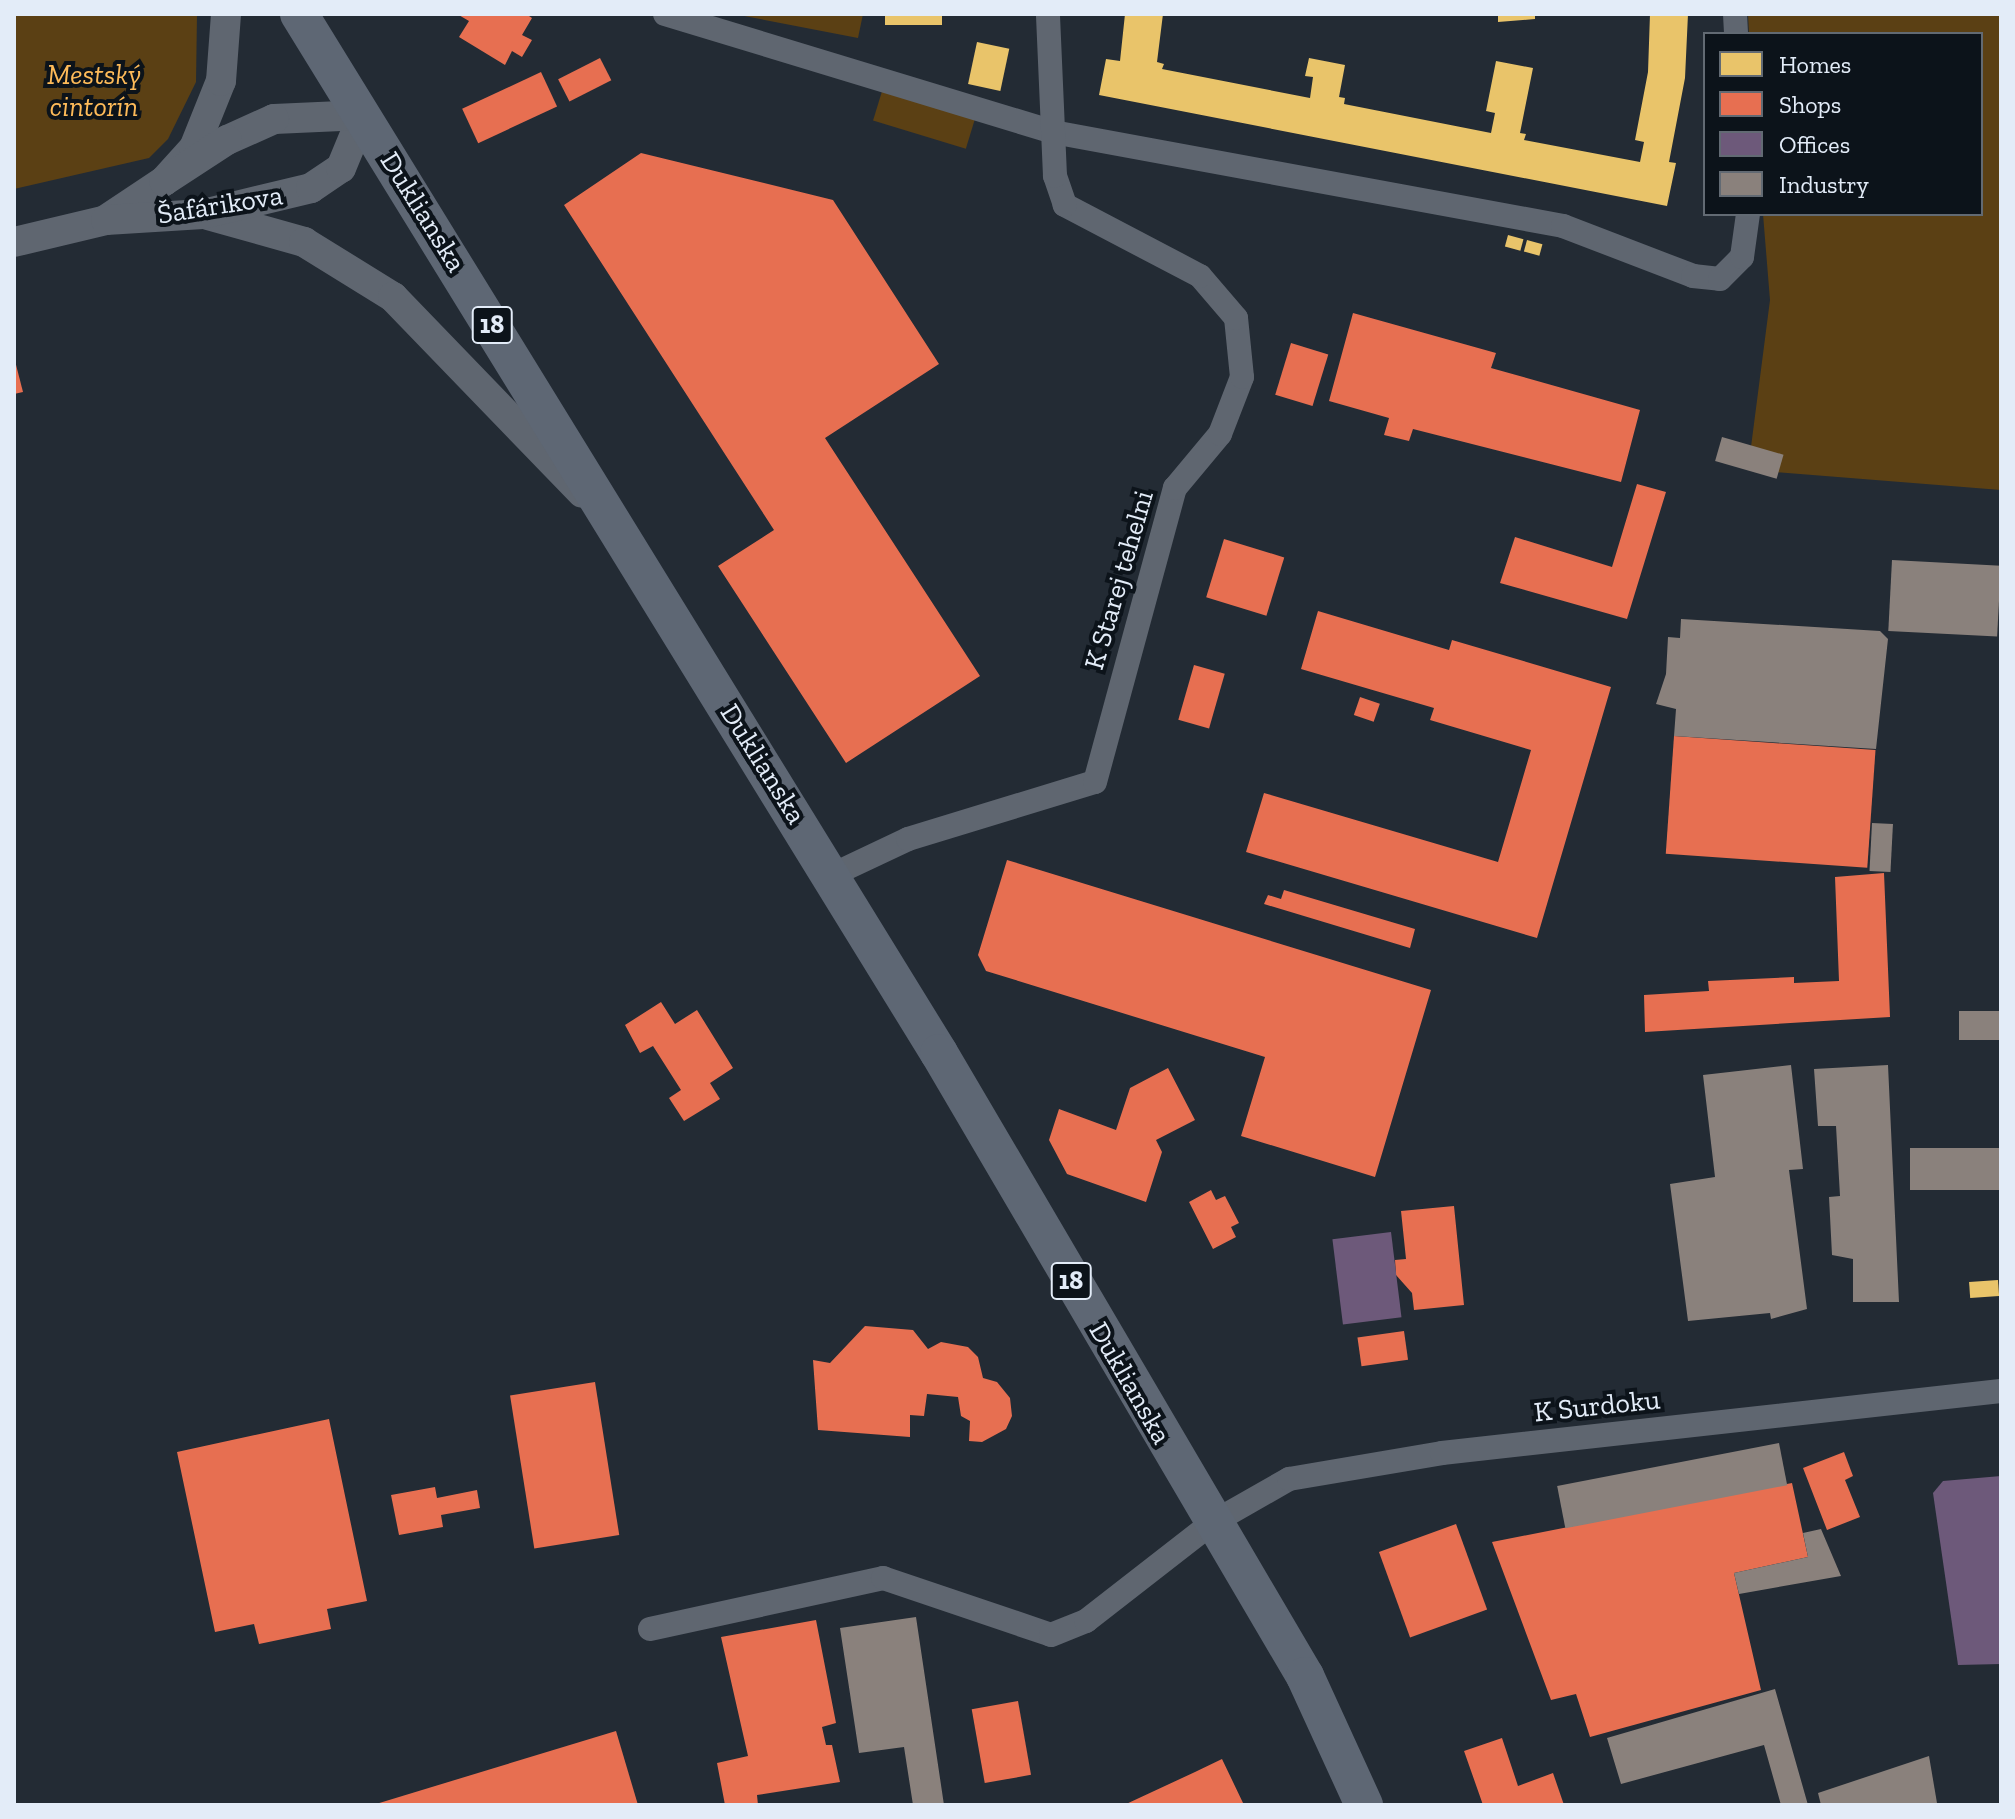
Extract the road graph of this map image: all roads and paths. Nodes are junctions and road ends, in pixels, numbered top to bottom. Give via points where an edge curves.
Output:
1 (226, 14) edge
2 (299, 14) edge
3 (665, 14) edge
4 (1048, 14) edge
5 (363, 115) junction
6 (1053, 132) junction
7 (164, 181) junction
8 (203, 214) junction
9 (1748, 216) edge
10 (106, 220) junction
11 (14, 242) edge
12 (621, 534) junction
13 (832, 875) junction
14 (2001, 1391) edge
15 (1212, 1523) junction
16 (650, 1629) dead end
17 (1364, 1805) edge

1 - 7 street via 221,81 194,148
2 - 5 main road, Duklianska / 18
3 - 6 street
4 - 6 street, K Starej tehelni
5 - 7 street, Šafárikova via 274,119 227,140
5 - 8 street, Šafárikova via 341,168 311,188
5 - 12 main road, Duklianska / 18
6 - 9 street via 1563,226 1693,276 1720,279 1742,257
6 - 13 street, K Starej tehelni via 1055,176 1065,205 1200,276 1236,318 1242,377 1220,434 1175,488 1095,782 908,839
7 - 10 street
8 - 10 street, Šafárikova
8 - 12 street via 304,242 393,297
10 - 11 street, Šafárikova
12 - 13 main road, Duklianska / 18
13 - 15 main road, Duklianska / 18
14 - 15 street, K Surdoku via 1365,1466 1289,1479
15 - 16 street via 1086,1621 1051,1635 883,1578
15 - 17 main road, Duklianska / 18 via 1305,1676

